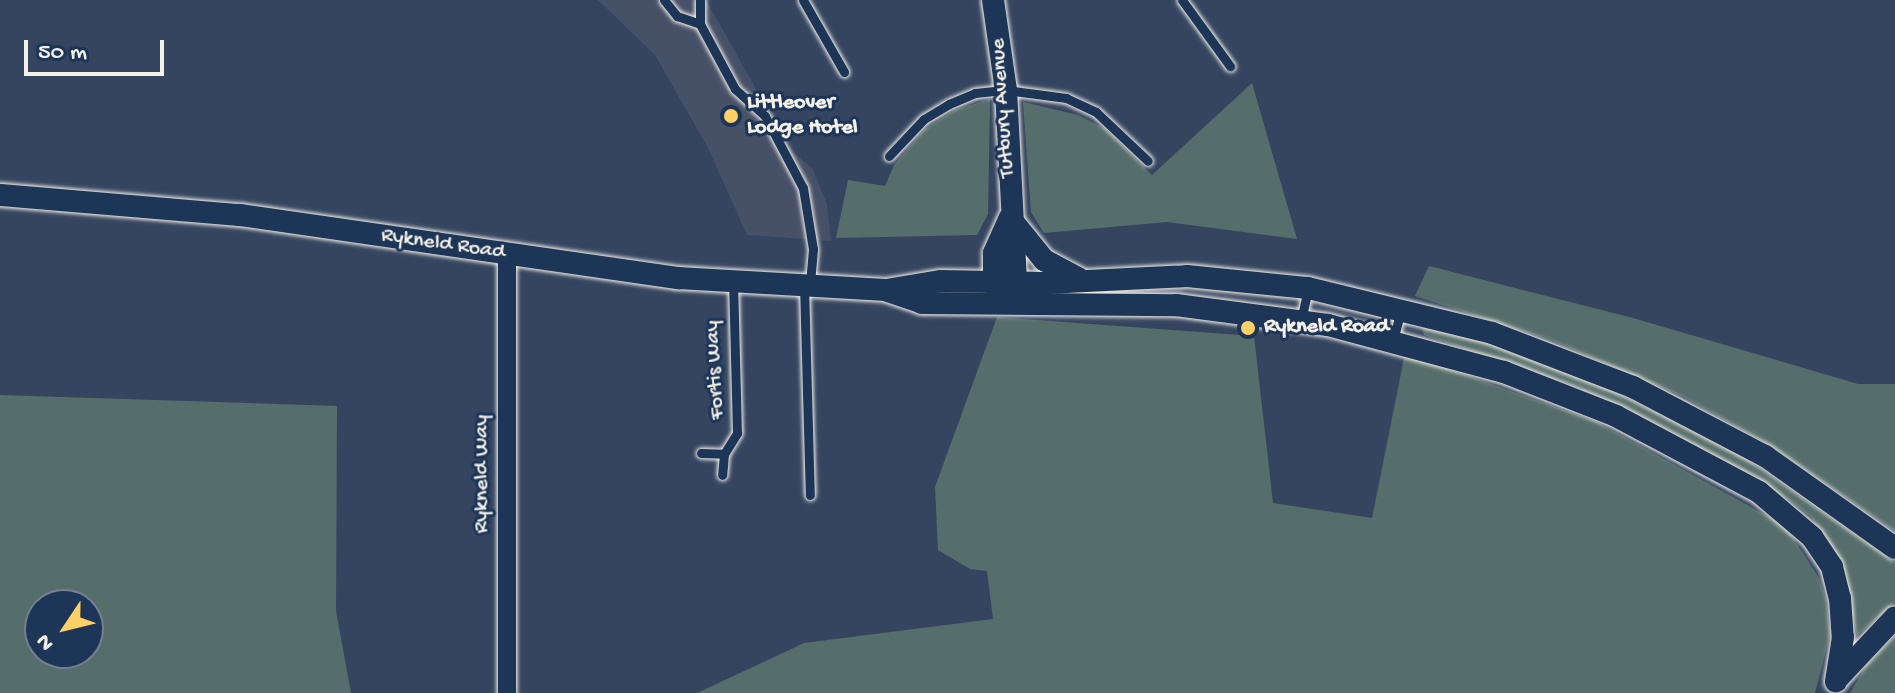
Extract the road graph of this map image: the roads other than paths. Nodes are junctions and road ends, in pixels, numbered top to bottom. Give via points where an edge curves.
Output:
1 (664, 0) edge
2 (700, 0) edge
3 (803, 0) edge
4 (993, 0) edge
5 (1182, 0) edge
6 (700, 24) junction
7 (1230, 66) dead end
8 (844, 72) dead end
9 (1006, 90) junction
10 (889, 156) dead end
11 (1148, 161) dead end
12 (0, 195) edge
13 (1010, 218) junction
14 (507, 254) junction
15 (1080, 279) junction
16 (733, 281) junction
17 (1005, 282) junction
18 (807, 285) junction
19 (1308, 288) junction
20 (886, 290) junction
21 (1006, 304) junction
22 (1402, 308) junction
23 (1301, 321) junction
24 (1393, 340) junction
25 (701, 453) dead end
26 (724, 454) junction
27 (722, 475) dead end
28 (810, 495) dead end
29 (1895, 548) edge
30 (1895, 617) edge
31 (1833, 687) edge
32 (507, 693) edge

1 - 6 lane via 677,16
2 - 6 lane
3 - 8 lane
4 - 9 street, Tutbury Avenue
5 - 7 lane
6 - 18 lane via 735,89 765,116 803,188 813,249
9 - 10 lane via 975,93 949,104 924,119
9 - 11 lane via 1066,98 1096,112
9 - 13 street, Tutbury Avenue
12 - 14 street, Rykneld Road via 240,215
13 - 15 street via 1044,260
13 - 17 street, Tutbury Avenue via 994,253
14 - 16 street, Rykneld Road
14 - 32 street, Rykneld Way
15 - 17 street, Rykneld Road
15 - 19 street, Rykneld Road via 1187,276
16 - 18 street, Rykneld Road
16 - 26 lane, Fortis Way via 737,433
17 - 20 street, Rykneld Road via 941,281
17 - 21 street
18 - 20 street, Rykneld Road
18 - 28 lane
19 - 22 street, Rykneld Road
19 - 23 lane
20 - 21 street, Rykneld Road via 922,303
21 - 23 street, Rykneld Road via 1176,305
22 - 24 lane
22 - 29 street, Rykneld Road via 1565,357 1633,387 1765,456
23 - 24 street, Rykneld Road
24 - 31 street, Rykneld Road via 1504,372 1616,416 1730,475 1792,515 1825,554 1836,583 1843,637
25 - 26 lane
26 - 27 lane, Fortis Way
30 - 31 street

